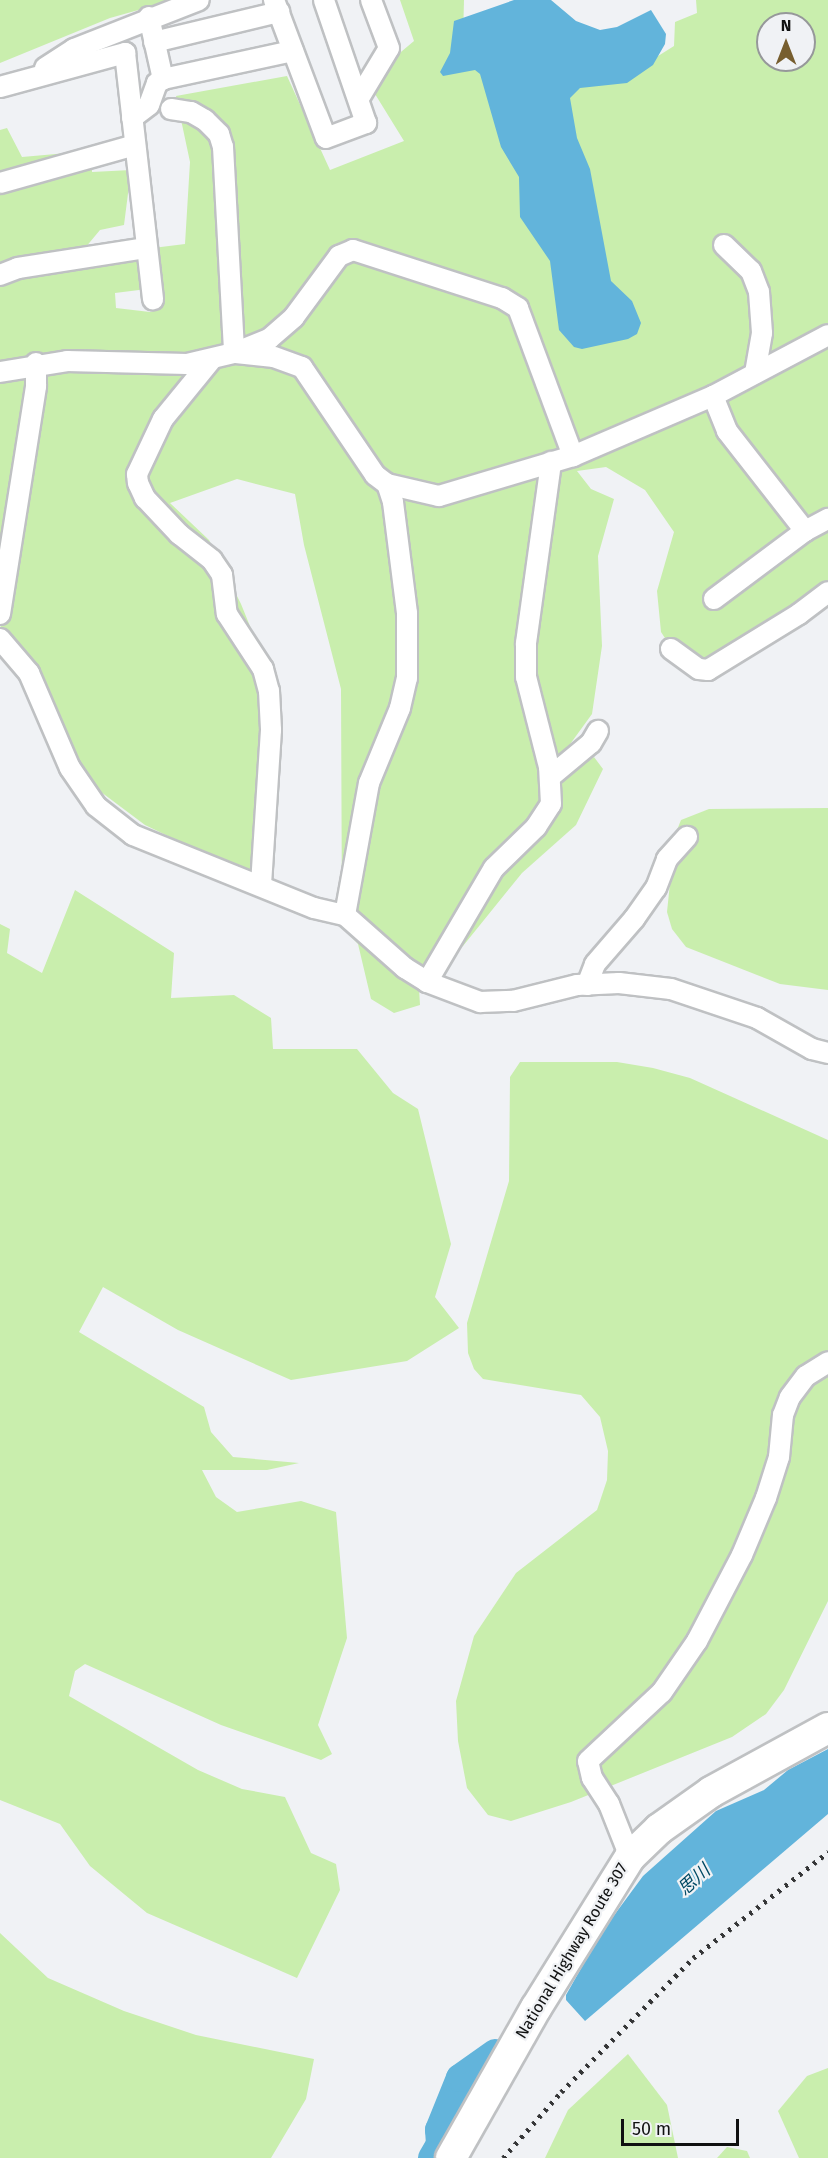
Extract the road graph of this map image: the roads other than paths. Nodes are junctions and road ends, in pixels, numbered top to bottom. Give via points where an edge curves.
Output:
1 (199, 0) edge
2 (324, 0) edge
3 (371, 0) edge
4 (276, 6) edge
5 (149, 17) junction
6 (154, 42) junction
7 (293, 51) junction
8 (30, 77) junction
9 (163, 79) junction
10 (0, 87) edge
11 (358, 98) junction
12 (171, 109) dead end
13 (132, 118) junction
14 (135, 145) junction
15 (0, 183) edge
16 (724, 245) dead end
17 (146, 248) junction
18 (0, 275) edge
19 (153, 299) dead end
20 (828, 335) edge
21 (234, 353) junction
22 (212, 359) junction
23 (36, 363) junction
24 (0, 372) edge
25 (755, 373) junction
26 (713, 396) junction
27 (573, 456) junction
28 (551, 462) junction
29 (387, 484) junction
30 (828, 519) edge
31 (805, 531) junction
32 (828, 592) edge
33 (714, 599) dead end
34 (0, 614) edge
35 (671, 649) dead end
36 (3, 650) edge
37 (598, 731) dead end
38 (550, 777) junction
39 (687, 837) dead end
40 (261, 886) junction
41 (345, 915) junction
42 (427, 982) junction
43 (586, 985) junction
44 (828, 1053) edge
45 (828, 1362) edge
46 (828, 1728) edge
47 (630, 1857) junction
48 (451, 2158) edge

1 - 5 street
2 - 11 street
3 - 11 street via 389,48
4 - 6 street
4 - 7 street
5 - 6 street
5 - 8 street via 74,49
6 - 9 street
7 - 9 street
7 - 11 street via 326,138 366,123
8 - 10 street
8 - 13 street via 125,53
9 - 13 street via 157,83 149,105
12 - 21 street via 191,112 206,120 219,134 223,147
13 - 14 street
14 - 15 street
14 - 17 street
16 - 25 street via 751,271 759,292 762,333
17 - 18 street via 18,268
17 - 19 street
20 - 25 street
21 - 22 street
21 - 27 street via 269,339 294,317 339,256 353,250 367,253 502,298 518,308
21 - 29 street via 274,357 302,367 375,475
22 - 23 street via 148,366
22 - 40 street via 164,419 144,456 138,483 145,498 179,534 212,560 222,575 227,614 263,669 269,691 271,730
23 - 24 street
23 - 34 street via 36,386
25 - 26 street
26 - 27 street
26 - 31 street via 727,431
27 - 28 street
28 - 29 street via 439,496
28 - 38 street via 526,643 526,677
29 - 41 street via 393,502 407,613 408,678 369,783
30 - 31 street
31 - 33 street
32 - 35 street via 708,670 699,669
36 - 40 street via 29,673 70,768 96,806 133,835
37 - 38 street via 591,743
38 - 42 street via 551,804 536,827 494,868
39 - 43 street via 667,859 656,888 634,919 595,964
40 - 41 street
41 - 42 street via 405,968
42 - 43 street via 480,1002 513,1000
43 - 44 street via 620,983 672,989 757,1018 812,1049
45 - 47 street via 806,1376 790,1397 783,1415 779,1457 766,1498 742,1555 697,1641 662,1692 588,1761 591,1778 609,1804
46 - 47 highway, National Highway Route 307 via 711,1792 659,1829
47 - 48 highway, National Highway Route 307 via 536,2008

